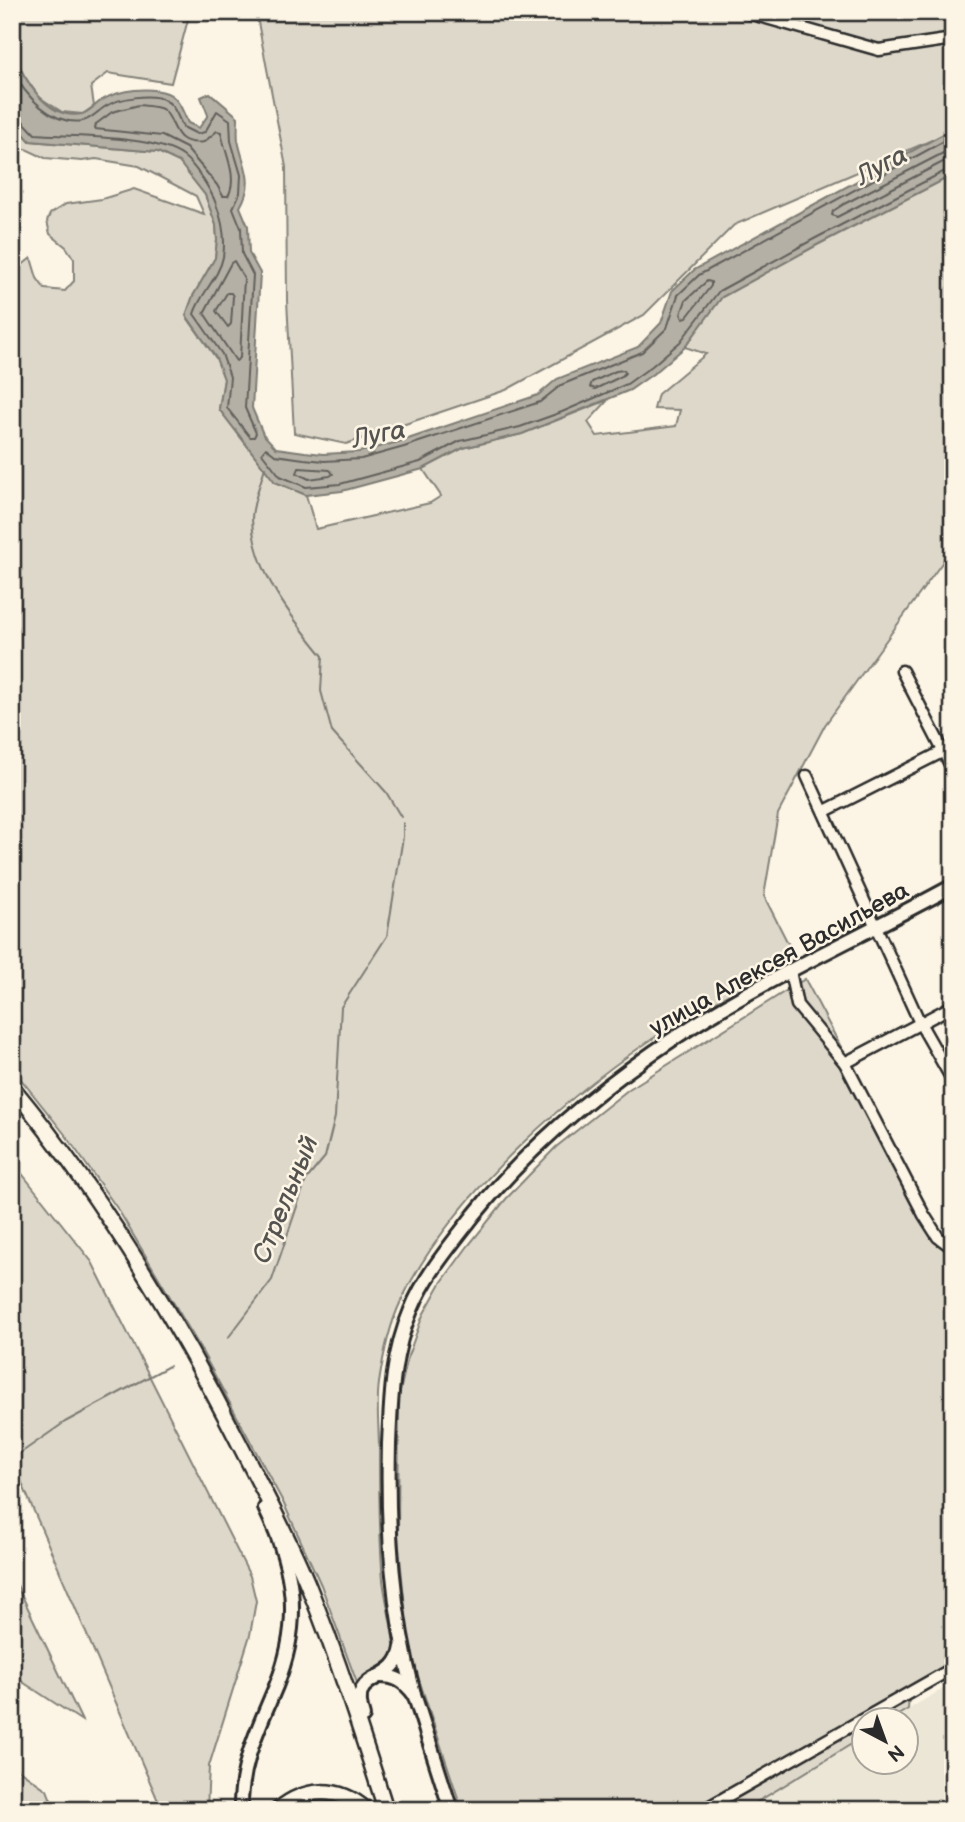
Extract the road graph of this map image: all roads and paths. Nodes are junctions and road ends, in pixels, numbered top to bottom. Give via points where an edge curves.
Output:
1 (745, 12) edge
2 (953, 39) edge
3 (902, 671) dead end
4 (944, 751) junction
5 (953, 770) edge
6 (807, 776) dead end
7 (825, 811) junction
8 (953, 886) edge
9 (875, 928) junction
10 (790, 971) junction
11 (953, 1006) edge
12 (920, 1023) junction
13 (845, 1063) junction
14 (953, 1081) edge
15 (12, 1087) edge
16 (953, 1248) edge
17 (191, 1353) junction
18 (402, 1645) junction
19 (953, 1668) edge
20 (379, 1676) junction
21 (414, 1694) junction
22 (241, 1810) edge
23 (278, 1810) edge
24 (366, 1810) edge
25 (386, 1810) edge
26 (393, 1810) edge
27 (451, 1810) edge
28 (703, 1810) edge

1 - 2 street via 879,50
3 - 4 street
4 - 5 street
4 - 7 street
6 - 7 street
7 - 9 street
8 - 9 main road, улица Алексея Васильева
9 - 10 main road, улица Алексея Васильева
9 - 12 street
10 - 13 street via 797,1005
10 - 18 main road, улица Алексея Васильева via 680,1034 591,1099 487,1199 419,1292 397,1352 391,1400 389,1530
11 - 12 street
12 - 13 street
12 - 14 street
13 - 16 street via 924,1216 938,1237
15 - 17 highway via 112,1221
17 - 22 main road via 277,1534 291,1587 289,1645 249,1752
17 - 25 highway via 308,1586
18 - 20 main road via 395,1666
18 - 21 main road, улица Алексея Васильева
19 - 28 street
20 - 21 main road via 401,1680
20 - 26 main road via 366,1683 358,1699
21 - 27 main road, улица Алексея Васильева
23 - 24 highway via 298,1796 317,1792 345,1796

